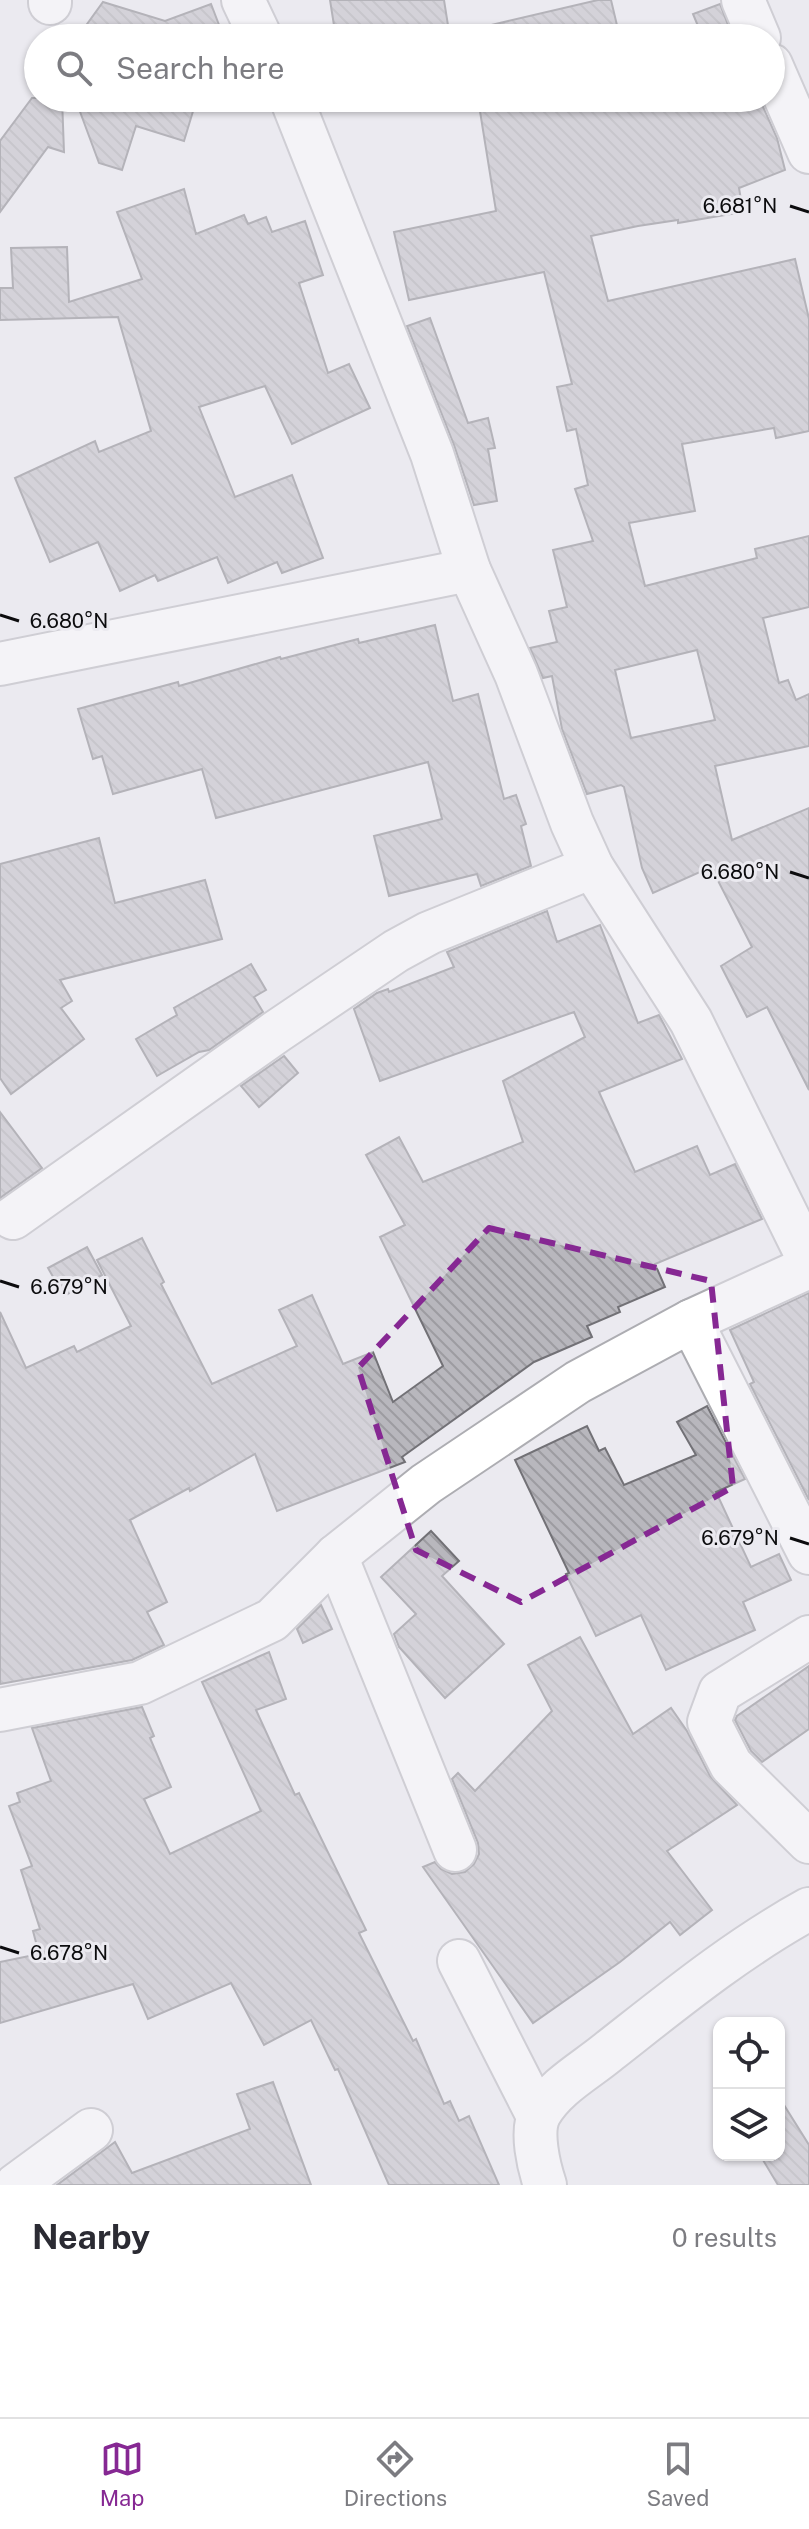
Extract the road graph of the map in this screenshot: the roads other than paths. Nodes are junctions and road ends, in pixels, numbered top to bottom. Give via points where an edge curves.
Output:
1 (243, 0) edge
2 (743, 0) edge
3 (254, 24) edge
4 (753, 24) edge
5 (785, 97) edge
6 (297, 112) edge
7 (809, 152) edge
8 (469, 570) junction
9 (0, 664) edge
10 (592, 867) junction
11 (13, 1218) dead end
12 (809, 1260) edge
13 (809, 1267) edge
14 (691, 1321) junction
15 (809, 1553) edge
16 (336, 1556) junction
17 (809, 1637) edge
18 (0, 1710) edge
19 (809, 1842) edge
20 (455, 1850) dead end
21 (809, 1909) edge
22 (459, 1961) dead end
23 (538, 2116) junction
24 (91, 2130) dead end
25 (16, 2185) edge
26 (545, 2185) edge

1 - 3 street
2 - 4 street
5 - 7 street
6 - 8 street via 432,454
8 - 9 street
8 - 10 street
10 - 11 street via 396,951
10 - 12 street via 691,1021
13 - 14 street
14 - 15 street
14 - 16 street via 578,1382 426,1484
16 - 18 street via 272,1620 140,1683
16 - 20 street
17 - 19 street via 720,1692 709,1722 731,1765
21 - 23 street via 709,1973 564,2085
22 - 23 street
23 - 26 street via 536,2158
24 - 25 street

